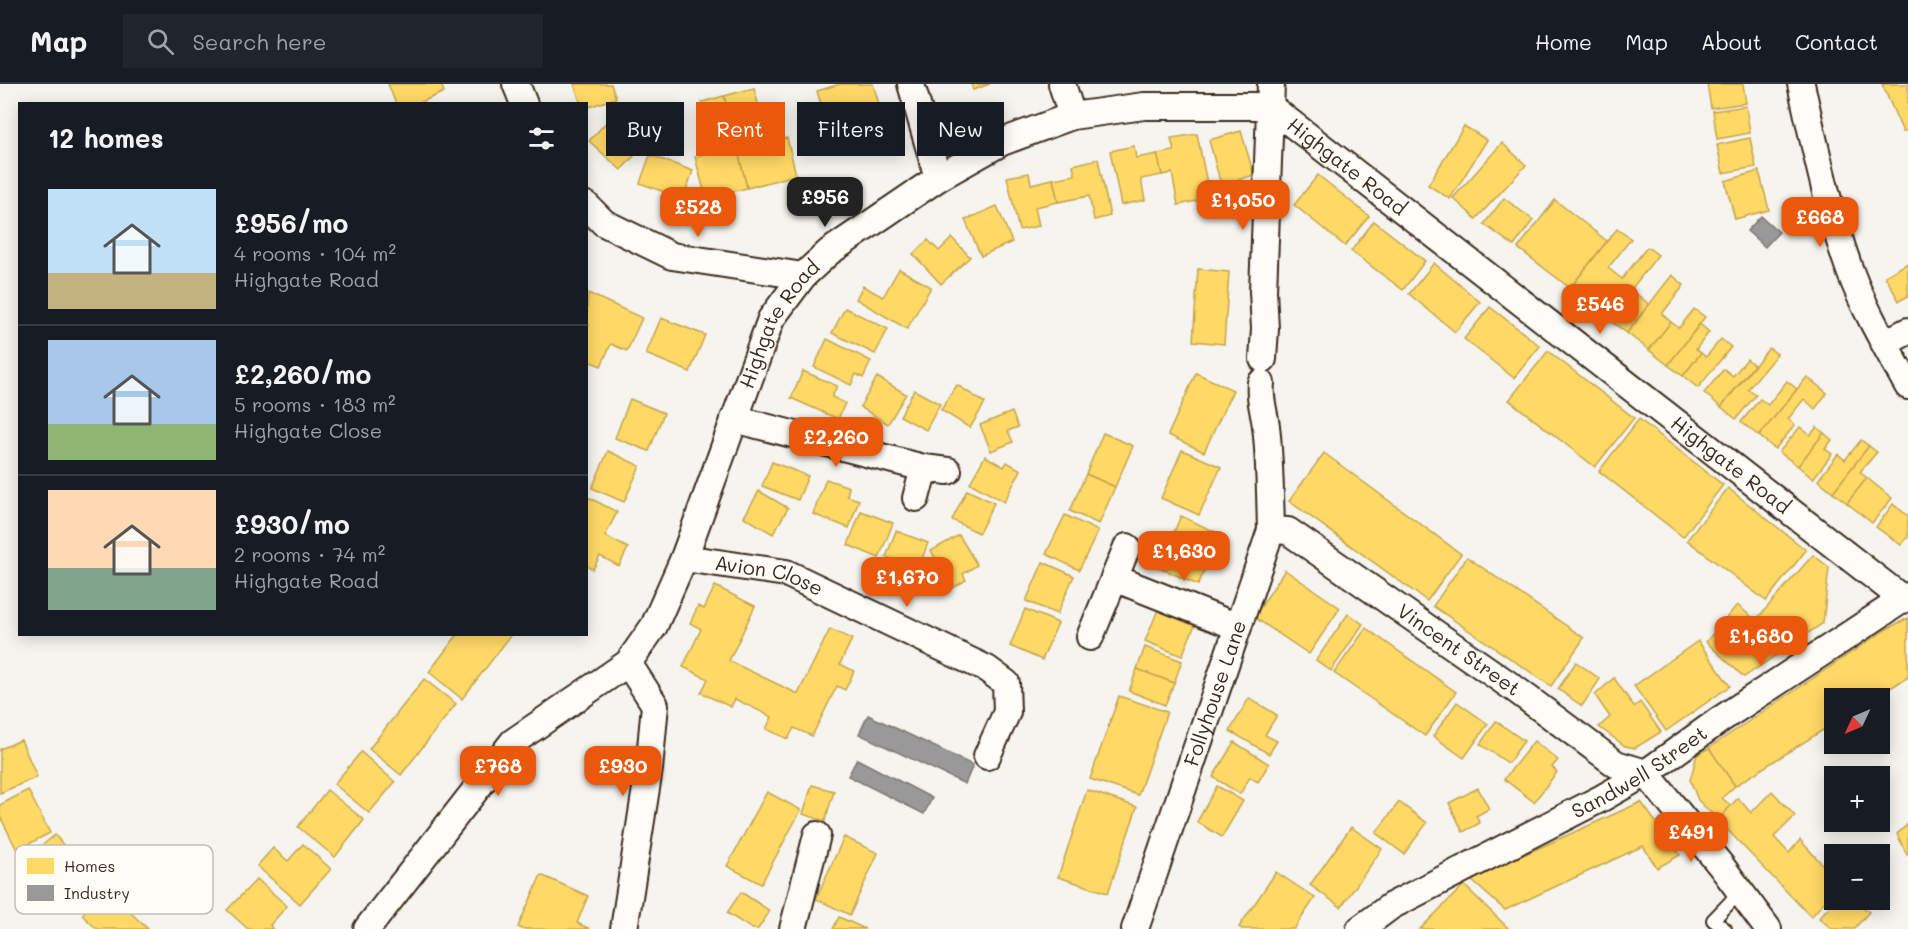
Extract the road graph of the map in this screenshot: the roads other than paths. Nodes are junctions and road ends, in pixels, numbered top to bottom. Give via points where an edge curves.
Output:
1 (516, 84) edge
2 (911, 84) edge
3 (1062, 84) edge
4 (1801, 84) edge
5 (1270, 95) edge
6 (523, 102) edge
7 (1072, 116) junction
8 (938, 178) junction
9 (588, 207) edge
10 (803, 276) junction
11 (1908, 331) edge
12 (1885, 343) junction
13 (1908, 386) edge
14 (734, 419) junction
15 (916, 498) dead end
16 (1271, 530) junction
17 (1127, 547) dead end
18 (684, 558) junction
19 (1114, 578) junction
20 (1906, 597) edge
21 (1238, 627) junction
22 (1090, 637) dead end
23 (628, 663) junction
24 (987, 756) dead end
25 (1646, 773) junction
26 (817, 835) dead end
27 (1740, 892) junction
28 (367, 929) edge
29 (624, 929) edge
30 (793, 929) edge
31 (1135, 929) edge
32 (1360, 929) edge
33 (1725, 929) edge
34 (1768, 929) edge

1 - 6 street
2 - 8 street
3 - 7 street
4 - 12 street via 1831,212 1851,273
5 - 7 street, Highgate Road
5 - 16 street, Follyhouse Lane via 1260,392 1269,462
5 - 20 street, Highgate Road
7 - 8 street, Highgate Road via 1002,142
8 - 10 street, Highgate Road via 829,252
9 - 10 street via 604,223 672,256
10 - 14 street, Highgate Road via 771,319
11 - 12 street
12 - 13 street
14 - 15 street via 936,469
14 - 18 street, Highgate Road
16 - 21 street, Follyhouse Lane
16 - 25 street, Vincent Street via 1288,531 1616,764
17 - 19 street
18 - 23 street, Highgate Road via 654,626
18 - 24 street, Avion Close via 786,573 987,669 1005,683 1007,712
19 - 21 street
19 - 22 street
20 - 25 street, Sandwell Street
21 - 31 street, Follyhouse Lane
23 - 28 street via 513,742
23 - 29 street via 655,705
25 - 27 street
25 - 32 street, Sandwell Street via 1391,906
26 - 30 street
27 - 33 lane via 1713,920
27 - 34 street

